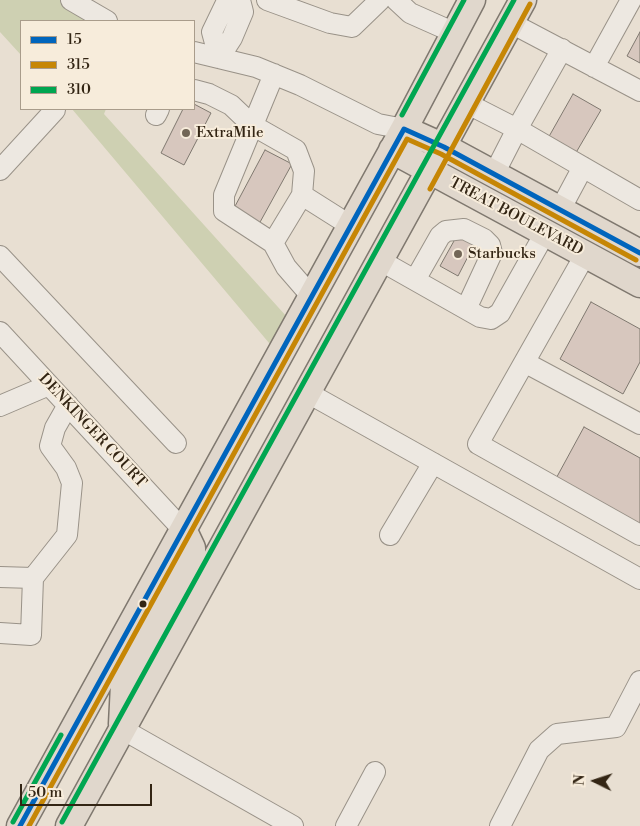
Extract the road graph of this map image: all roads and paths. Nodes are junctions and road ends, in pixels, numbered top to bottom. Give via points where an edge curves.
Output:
1 (71, 0) edge
2 (240, 0) edge
3 (267, 0) edge
4 (380, 0) edge
5 (396, 0) edge
6 (472, 0) edge
7 (524, 0) edge
8 (631, 0) edge
9 (105, 20) edge
10 (511, 23) junction
11 (455, 33) junction
12 (562, 49) junction
13 (195, 52) edge
14 (219, 58) junction
15 (594, 67) junction
16 (274, 74) junction
17 (195, 90) edge
18 (640, 91) edge
19 (468, 104) junction
20 (55, 110) dead end
21 (252, 125) junction
22 (517, 129) junction
23 (398, 139) junction
24 (444, 147) junction
25 (583, 167) junction
26 (0, 170) edge
27 (431, 172) junction
28 (494, 174) junction
29 (302, 195) junction
30 (640, 200) edge
31 (560, 210) junction
32 (351, 226) junction
33 (545, 233) junction
34 (273, 243) junction
35 (640, 252) edge
36 (585, 255) junction
37 (0, 256) edge
38 (381, 261) junction
39 (416, 280) junction
40 (640, 284) edge
41 (312, 297) junction
42 (466, 309) junction
43 (0, 332) edge
44 (526, 363) junction
45 (49, 385) junction
46 (308, 393) junction
47 (68, 405) junction
48 (0, 406) edge
49 (639, 422) edge
50 (176, 442) dead end
51 (433, 463) junction
52 (184, 531) junction
53 (390, 535) dead end
54 (640, 535) edge
55 (0, 577) edge
56 (33, 578) junction
57 (640, 579) edge
58 (0, 633) edge
59 (640, 681) edge
60 (122, 729) junction
61 (375, 772) dead end
62 (20, 826) edge
63 (69, 826) edge
64 (293, 826) edge
65 (346, 826) edge
66 (500, 826) edge

1 - 9 street
2 - 14 street via 227,1 212,32
3 - 4 street via 352,28
5 - 11 street via 410,13
6 - 11 main road
7 - 10 main road
8 - 15 street
10 - 12 street
10 - 19 main road
11 - 23 main road
12 - 15 street
12 - 22 street
13 - 14 street
14 - 16 street
15 - 18 street
16 - 21 street
16 - 23 street via 378,124
17 - 21 street via 231,105
19 - 22 street
19 - 24 main road
20 - 26 street
21 - 29 street via 296,150 304,171
21 - 34 street via 224,195 224,211
22 - 25 street
22 - 28 street
23 - 24 main road, TREAT BOULEVARD
23 - 27 main road, TREAT BOULEVARD
23 - 32 main road
24 - 27 main road
24 - 28 main road, TREAT BOULEVARD
25 - 30 street
25 - 31 street
27 - 33 main road, TREAT BOULEVARD
27 - 38 main road
28 - 31 main road, TREAT BOULEVARD
29 - 32 street
29 - 34 street
31 - 35 main road, TREAT BOULEVARD
32 - 41 main road
33 - 36 main road, TREAT BOULEVARD
33 - 42 street via 500,313 492,319
34 - 41 street via 286,268
36 - 40 main road, TREAT BOULEVARD
36 - 44 street
37 - 50 street
38 - 39 street
38 - 46 main road
39 - 42 street
39 - 42 street via 440,236 446,231 464,229 484,239 492,253
41 - 52 main road
43 - 45 street, DENKINGER COURT
44 - 49 street
44 - 54 street via 478,444
45 - 47 street, DENKINGER COURT
45 - 48 street
46 - 51 street
46 - 60 main road
47 - 52 street, DENKINGER COURT
47 - 56 street via 55,428 50,446 66,468 72,483 67,535
51 - 53 street
51 - 57 street
52 - 60 main road via 192,548 192,562 124,685
52 - 62 main road
55 - 56 street
56 - 58 street via 31,635
59 - 66 street via 616,727 556,734 539,750
60 - 63 main road
60 - 64 street
61 - 65 street

